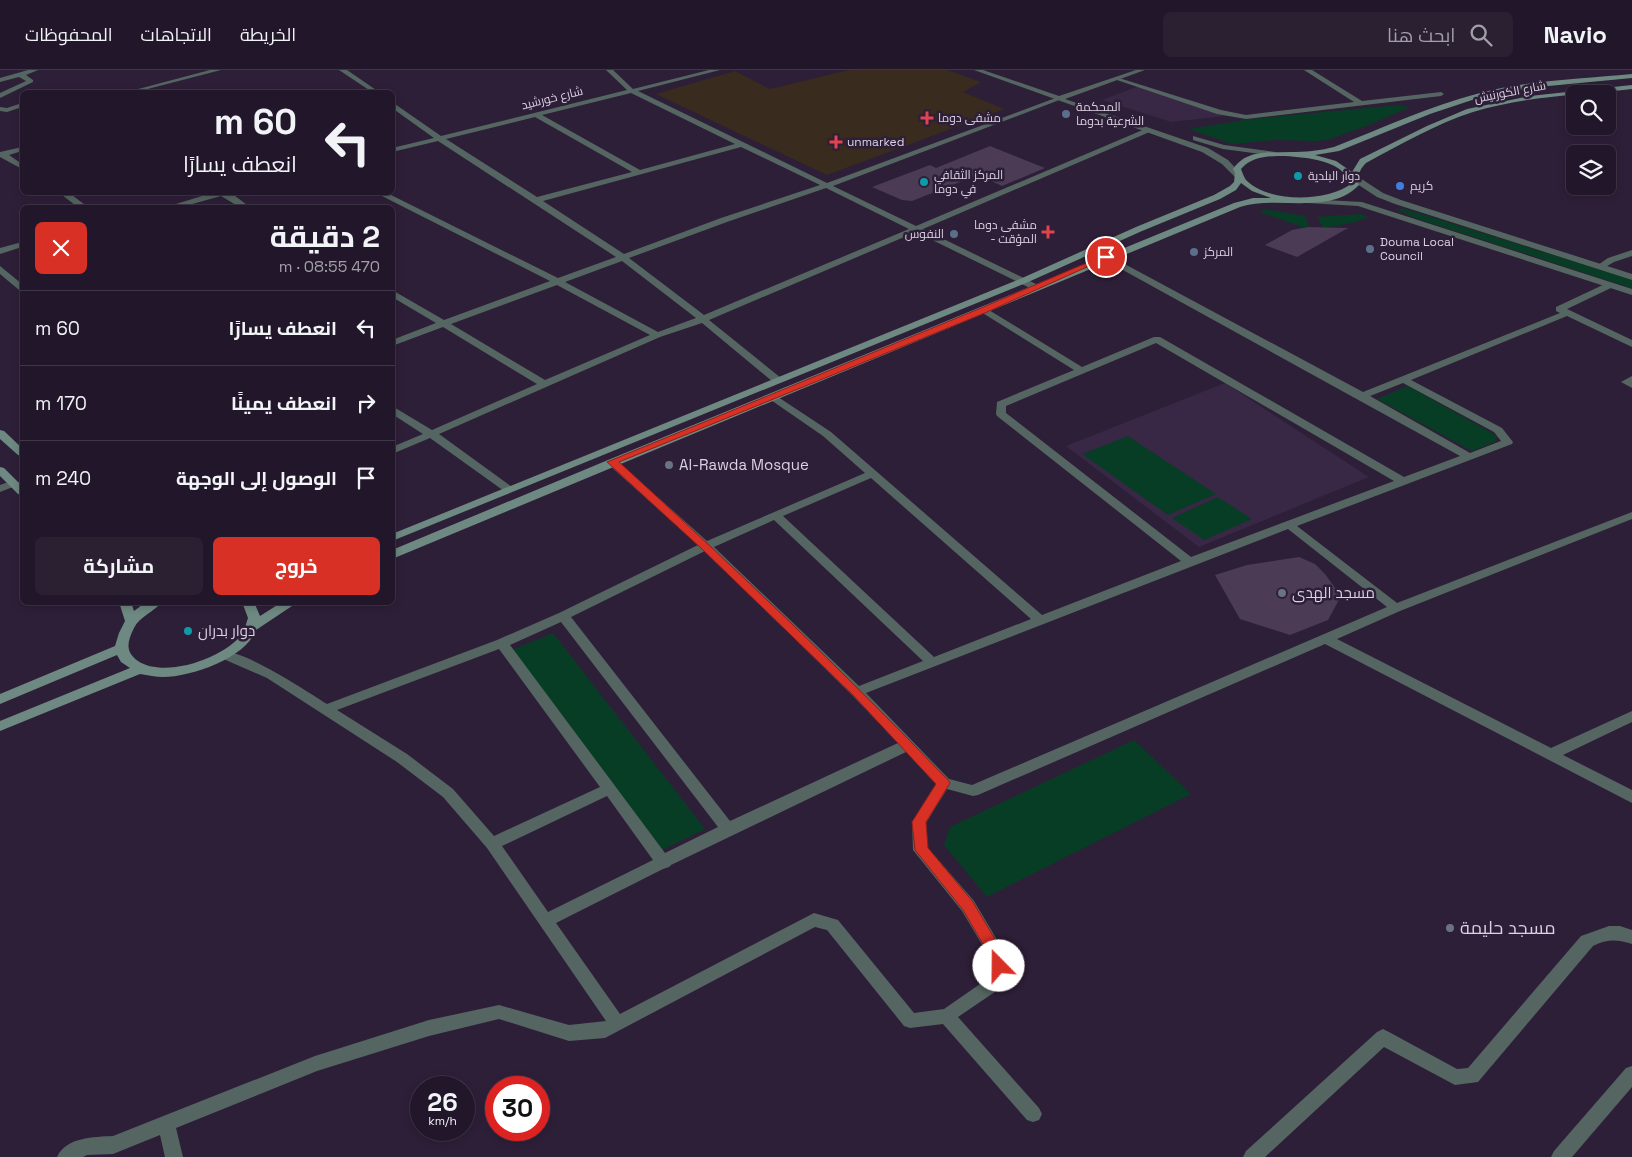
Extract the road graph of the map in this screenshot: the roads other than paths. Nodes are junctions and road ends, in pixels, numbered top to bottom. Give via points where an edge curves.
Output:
1 (35, 70) edge
2 (218, 70) edge
3 (342, 70) edge
4 (609, 70) edge
5 (717, 70) edge
6 (977, 70) edge
7 (1142, 70) edge
8 (1307, 70) edge
9 (20, 74) junction
10 (1632, 76) edge
11 (1117, 79) junction
12 (0, 80) edge
13 (1632, 87) edge
14 (138, 90) edge
15 (373, 90) edge
16 (632, 91) junction
17 (1441, 94) dead end
18 (0, 96) edge
19 (1060, 98) junction
20 (1362, 104) junction
21 (20, 106) edge
22 (395, 106) edge
23 (0, 109) edge
24 (537, 115) junction
25 (1148, 131) junction
26 (438, 138) junction
27 (743, 144) junction
28 (395, 149) edge
29 (20, 150) edge
30 (1275, 154) junction
31 (1294, 154) junction
32 (1, 155) edge
33 (20, 166) edge
34 (640, 173) junction
35 (1238, 175) junction
36 (1354, 178) junction
37 (828, 185) junction
38 (66, 195) edge
39 (216, 195) edge
40 (226, 195) edge
41 (384, 195) edge
42 (536, 200) junction
43 (1308, 200) junction
44 (81, 205) edge
45 (178, 205) edge
46 (242, 205) edge
47 (915, 228) junction
48 (1139, 229) junction
49 (1160, 236) junction
50 (20, 246) edge
51 (0, 251) edge
52 (1632, 253) edge
53 (1106, 257) junction
54 (624, 258) junction
55 (1599, 266) junction
56 (0, 270) edge
57 (1632, 277) edge
58 (1023, 281) junction
59 (558, 282) junction
60 (1610, 285) junction
61 (20, 286) edge
62 (1036, 287) junction
63 (1632, 292) edge
64 (395, 295) edge
65 (984, 310) junction
66 (1568, 313) junction
67 (703, 318) junction
68 (446, 324) junction
69 (657, 335) junction
70 (395, 342) edge
71 (1632, 344) edge
72 (1080, 370) junction
73 (1404, 379) junction
74 (1632, 379) edge
75 (777, 380) junction
76 (544, 384) junction
77 (1632, 385) edge
78 (750, 391) junction
79 (1362, 396) junction
80 (767, 398) junction
81 (395, 411) edge
82 (0, 433) edge
83 (431, 434) junction
84 (395, 450) edge
85 (20, 451) edge
86 (1468, 456) junction
87 (612, 462) junction
88 (0, 470) edge
89 (873, 473) junction
90 (1402, 481) junction
91 (18, 488) edge
92 (0, 489) edge
93 (508, 489) junction
94 (1632, 515) edge
95 (776, 516) junction
96 (1288, 524) junction
97 (395, 537) edge
98 (706, 546) junction
99 (395, 554) edge
100 (1190, 562) junction
101 (126, 605) edge
102 (152, 605) edge
103 (251, 605) edge
104 (287, 605) edge
105 (1396, 608) junction
106 (563, 616) junction
107 (132, 620) junction
108 (1040, 620) junction
109 (252, 627) junction
110 (1327, 639) junction
111 (502, 642) junction
112 (121, 649) junction
113 (226, 655) junction
114 (932, 662) junction
115 (140, 669) junction
116 (857, 692) junction
117 (0, 699) edge
118 (326, 709) junction
119 (1632, 716) edge
120 (0, 726) edge
121 (907, 745) junction
122 (1552, 754) junction
123 (944, 783) junction
124 (609, 789) junction
125 (1632, 796) edge
126 (728, 829) junction
127 (492, 844) junction
128 (664, 863) junction
129 (547, 920) junction
130 (1632, 937) edge
131 (948, 1016) junction
132 (617, 1023) junction
133 (1632, 1074) edge
134 (1033, 1114) dead end
135 (166, 1123) junction
136 (66, 1157) edge
137 (174, 1157) edge
138 (1252, 1157) edge
139 (1560, 1157) edge

1 - 9 street
2 - 14 street
3 - 15 street
4 - 16 street
5 - 16 street, شارع خورشيد
6 - 19 street
7 - 11 street
8 - 20 street
9 - 12 street
9 - 18 street via 31,81
10 - 31 main road, شارع الكورنيش via 1486,94 1449,104 1336,149
11 - 19 street
11 - 20 street via 1220,112 1246,117
13 - 36 main road, شارع الكورنيش via 1500,103 1464,113 1363,161
16 - 24 street, شارع خورشيد
16 - 27 street
17 - 20 street
19 - 25 street
19 - 30 street via 1077,99 1223,147
19 - 37 street
21 - 23 street
22 - 26 street
24 - 26 street, شارع خورشيد
24 - 34 street
25 - 35 street via 1215,154
25 - 47 street
26 - 28 street, شارع خورشيد
26 - 42 street
27 - 34 street
27 - 37 street
29 - 32 street
30 - 31 main road
30 - 35 main road via 1249,158 1237,169
31 - 36 main road via 1325,160
32 - 33 street
34 - 42 street
35 - 43 main road via 1263,192
35 - 48 main road via 1238,182 1233,188 1217,197
36 - 43 main road, شارع الكورنيش via 1355,185 1350,192 1326,200
36 - 55 street via 1398,202
37 - 47 street
37 - 54 street
38 - 44 street
39 - 45 street
40 - 46 street
41 - 59 street
42 - 54 street
43 - 49 main road via 1253,200
43 - 60 street via 1359,204
47 - 58 street
47 - 67 street
48 - 49 main road
48 - 58 main road
49 - 53 main road
50 - 51 street
52 - 55 street
53 - 62 main road
53 - 79 street
54 - 59 street
54 - 67 street
55 - 57 street
56 - 61 street
58 - 62 street
58 - 75 main road
59 - 68 street
59 - 69 street
60 - 63 street
60 - 66 street via 1559,309
62 - 65 main road
64 - 68 street
65 - 72 street
65 - 80 main road
66 - 71 street
66 - 73 street
67 - 69 street
67 - 75 street
68 - 70 street
68 - 76 street
69 - 76 street
72 - 90 street via 1157,339
72 - 100 street via 1001,404 1001,414
73 - 79 street
73 - 86 street via 1498,430 1508,442
74 - 77 street via 1626,382
75 - 78 main road
76 - 83 street
78 - 80 main road
78 - 93 main road
79 - 86 street
80 - 87 main road
80 - 89 street via 827,434
81 - 83 street
82 - 85 main road
83 - 84 street
83 - 93 street
86 - 90 street
87 - 98 street
87 - 99 main road
88 - 91 main road
89 - 95 street
89 - 108 street
90 - 96 street
91 - 92 street
93 - 97 main road
94 - 105 street
95 - 98 street
95 - 114 street
96 - 100 street
96 - 105 street
98 - 106 street
98 - 116 street
100 - 108 street
101 - 107 main road
102 - 107 main road
103 - 109 main road
104 - 109 main road
105 - 110 street
106 - 111 street
106 - 126 street
107 - 112 main road via 126,628
108 - 114 street
109 - 113 main road via 242,642
110 - 122 street
110 - 123 street via 973,791
111 - 118 street
111 - 124 street
112 - 115 main road via 127,660
112 - 117 main road
113 - 115 main road via 182,672 160,673
113 - 118 street via 272,675
114 - 116 street
115 - 120 main road
116 - 121 street
118 - 127 street via 402,758 448,793
119 - 122 street
121 - 123 street
121 - 126 street
122 - 125 street
123 - 131 street via 919,822 921,850 968,906 997,955 1002,978
124 - 127 street
124 - 128 street
126 - 128 street
127 - 129 street
128 - 129 street
129 - 132 street
130 - 138 street via 1601,933 1587,941 1472,1076 1455,1077 1383,1037
131 - 132 street via 910,1021 832,925 814,920
131 - 134 street
132 - 135 street via 605,1030 568,1034 498,1012 429,1028 316,1064
133 - 139 street
135 - 136 street via 113,1145 85,1146
135 - 137 street

